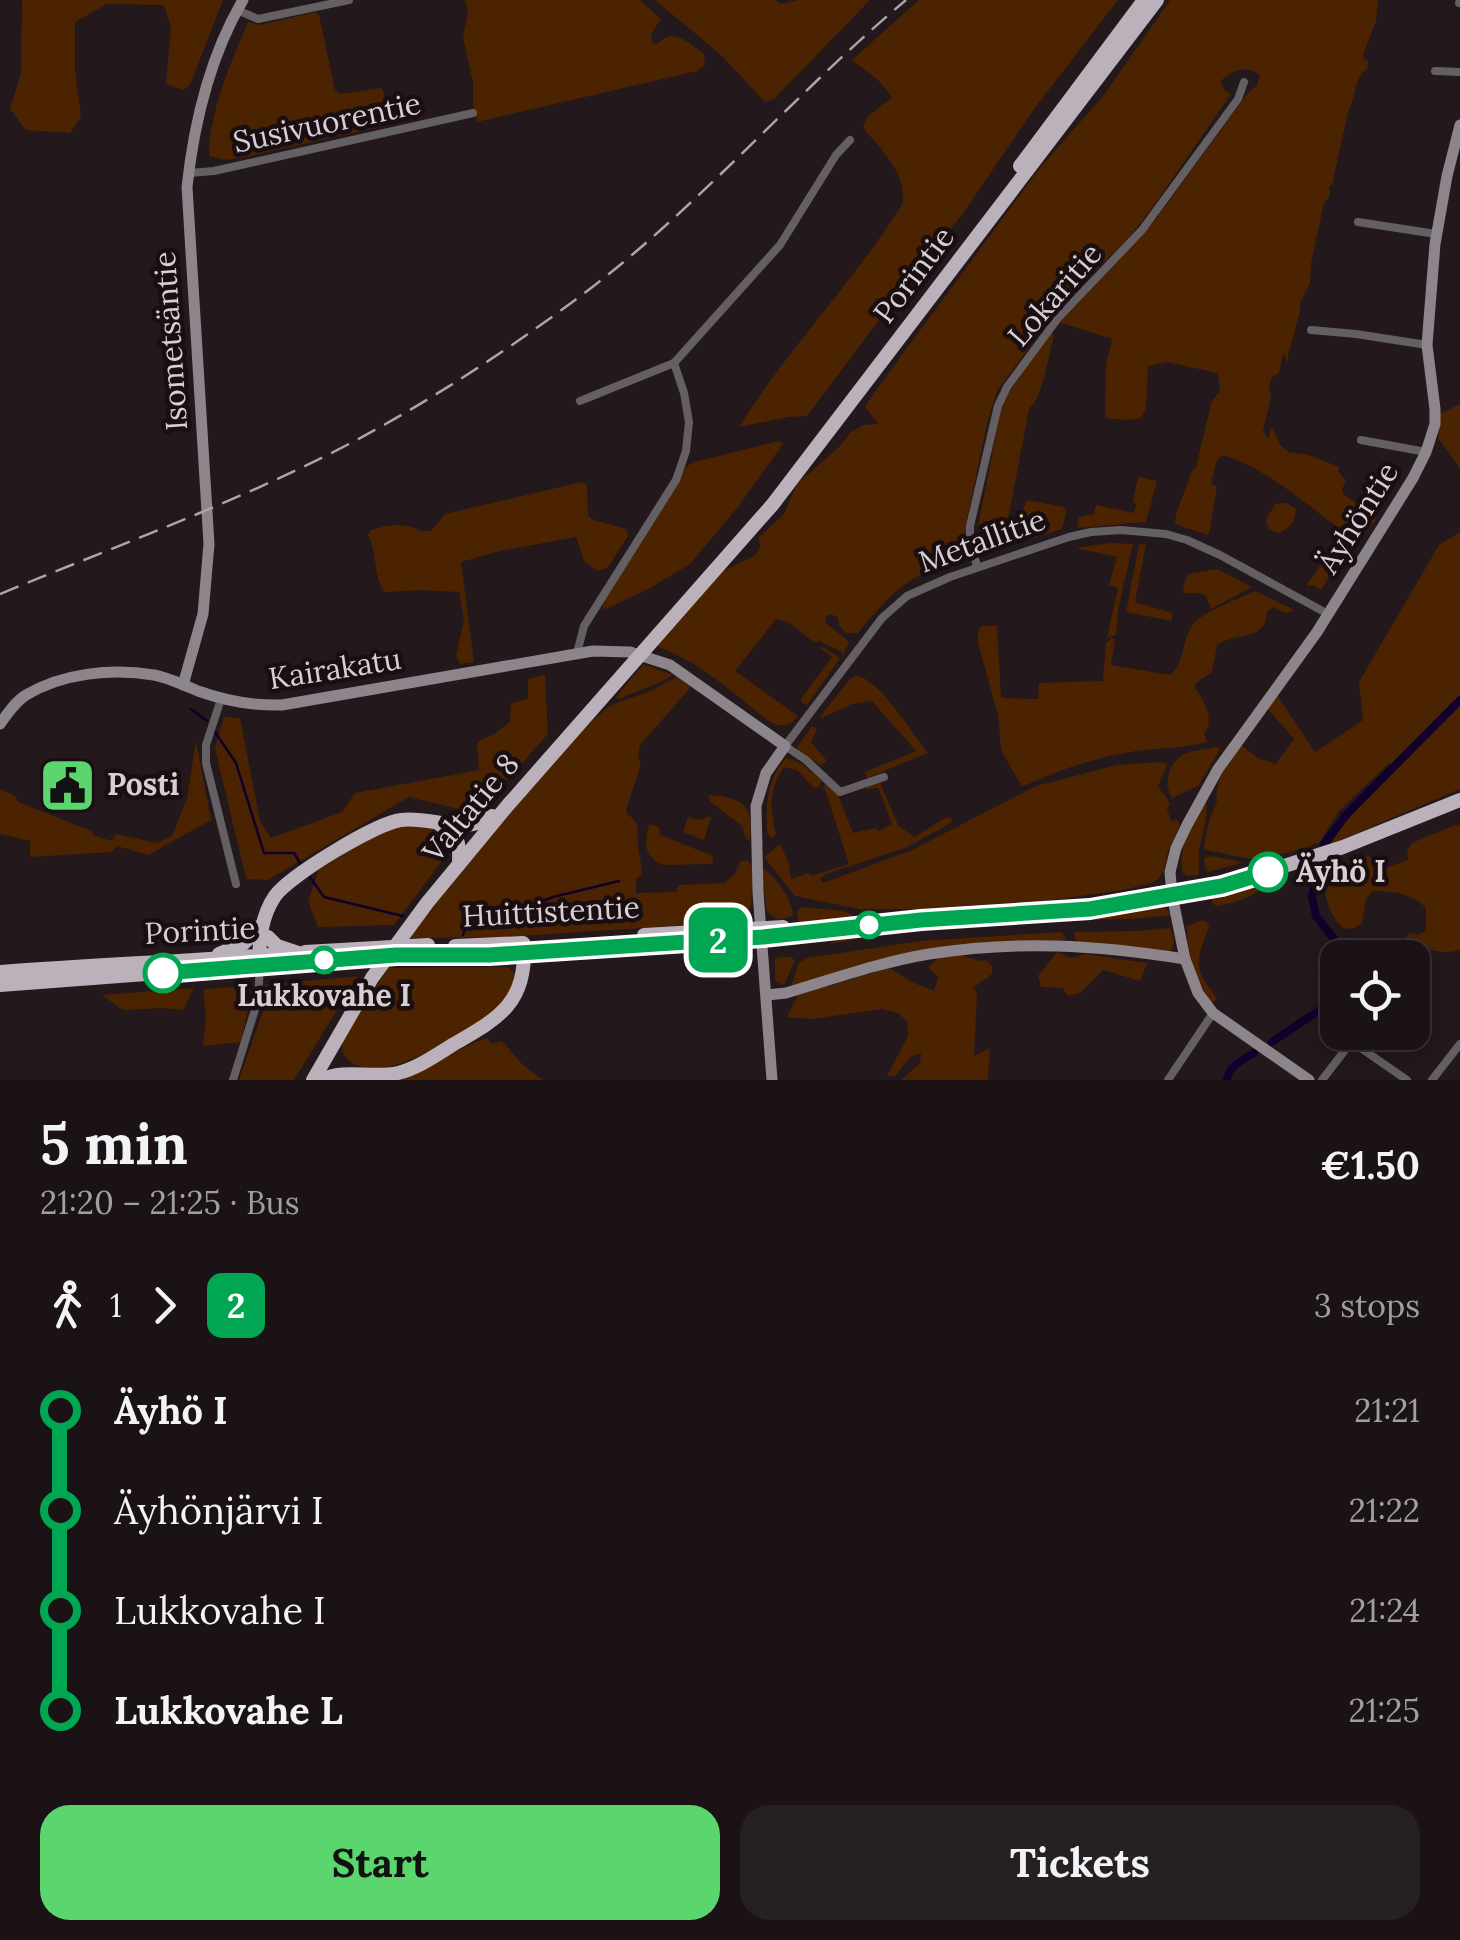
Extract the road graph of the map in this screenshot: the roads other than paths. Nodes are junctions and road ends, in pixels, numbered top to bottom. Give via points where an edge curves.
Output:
1 (348, 0) edge
2 (1144, 0) edge
3 (1157, 0) edge
4 (240, 5) edge
5 (1435, 71) dead end
6 (1460, 72) edge
7 (1244, 82) dead end
8 (474, 113) dead end
9 (1460, 125) edge
10 (850, 140) dead end
11 (189, 173) junction
12 (1358, 222) dead end
13 (1436, 234) junction
14 (1311, 330) dead end
15 (1427, 346) junction
16 (674, 363) junction
17 (580, 402) dead end
18 (1361, 440) dead end
19 (1426, 452) junction
20 (978, 567) junction
21 (709, 578) junction
22 (1328, 614) junction
23 (668, 625) joint
24 (577, 653) junction
25 (183, 685) junction
26 (221, 699) junction
27 (0, 724) edge
28 (784, 746) junction
29 (884, 777) dead end
30 (1460, 800) edge
31 (508, 805) junction
32 (438, 823) junction
33 (459, 864) junction
34 (236, 884) dead end
35 (1172, 895) junction
36 (265, 931) junction
37 (762, 932) junction
38 (524, 948) junction
39 (400, 950) junction
40 (298, 953) junction
41 (193, 958) junction
42 (262, 958) junction
43 (1184, 958) junction
44 (0, 972) edge
45 (0, 985) edge
46 (767, 995) junction
47 (1214, 1013) junction
48 (335, 1041) junction
49 (1460, 1044) edge
50 (1346, 1050) edge
51 (1364, 1050) edge
52 (358, 1074) junction
53 (233, 1080) edge
54 (313, 1080) edge
55 (320, 1080) edge
56 (772, 1080) edge
57 (1168, 1080) edge
58 (1308, 1080) edge
59 (1322, 1080) edge
60 (1407, 1080) edge
61 (1432, 1080) edge

1 - 4 street via 258,19
2 - 21 highway, Porintie
3 - 21 highway, Porintie
4 - 11 main road, Isometsäntie via 210,75
5 - 6 street
7 - 20 street, Lokaritie via 1177,184 1130,245 1058,318 1001,398 970,526
8 - 11 street, Susivuorentie
9 - 13 main road, Äyhöntie
10 - 16 street via 780,245
11 - 25 main road, Isometsäntie via 209,544 203,614
12 - 13 street
13 - 15 main road, Äyhöntie
14 - 15 street
15 - 19 main road, Äyhöntie via 1436,409
16 - 17 street
16 - 24 street via 689,422 686,452 676,480 584,626
18 - 19 street
19 - 22 main road, Äyhöntie
20 - 22 street, Metallitie via 1091,532 1166,534 1199,544
20 - 28 street, Metallitie via 893,606
21 - 23 highway, Porintie
22 - 35 main road, Äyhöntie via 1211,780 1176,848
23 - 31 highway, Valtatie 8
24 - 26 main road, Kairakatu via 282,705
24 - 28 main road, Kairakatu via 630,652 670,665
25 - 26 main road, Kairakatu
25 - 27 main road, Kairakatu via 157,676 87,674 26,695
26 - 34 street via 206,763
28 - 29 street via 840,792
28 - 37 main road, Metallitie via 756,806
30 - 35 highway, Huittistentie via 1287,866
31 - 32 highway via 484,822
31 - 33 highway, Valtatie 8
32 - 33 highway via 456,836
32 - 36 highway via 384,824 330,854 277,893
33 - 48 highway, Valtatie 8 via 372,978
35 - 37 highway, Huittistentie via 1090,909
35 - 43 main road, Äyhöntie
36 - 40 highway via 278,946
36 - 41 highway via 222,953
36 - 42 highway
37 - 38 highway, Huittistentie
37 - 46 main road, Metallitie
38 - 39 highway, Huittistentie
38 - 52 highway via 519,988 498,1017 407,1070
39 - 40 highway, Porintie
39 - 42 highway, Porintie
40 - 42 highway, Porintie
41 - 42 highway, Porintie
41 - 44 highway, Porintie
42 - 45 highway, Porintie
42 - 53 street via 258,1000
43 - 46 main road via 1073,945 1003,946 926,954
43 - 47 main road, Äyhöntie
46 - 56 main road, Metallitie
47 - 57 street
47 - 58 main road
48 - 52 highway via 341,1060
48 - 54 highway, Valtatie 8
49 - 61 street
50 - 59 street
51 - 60 street
52 - 55 highway

